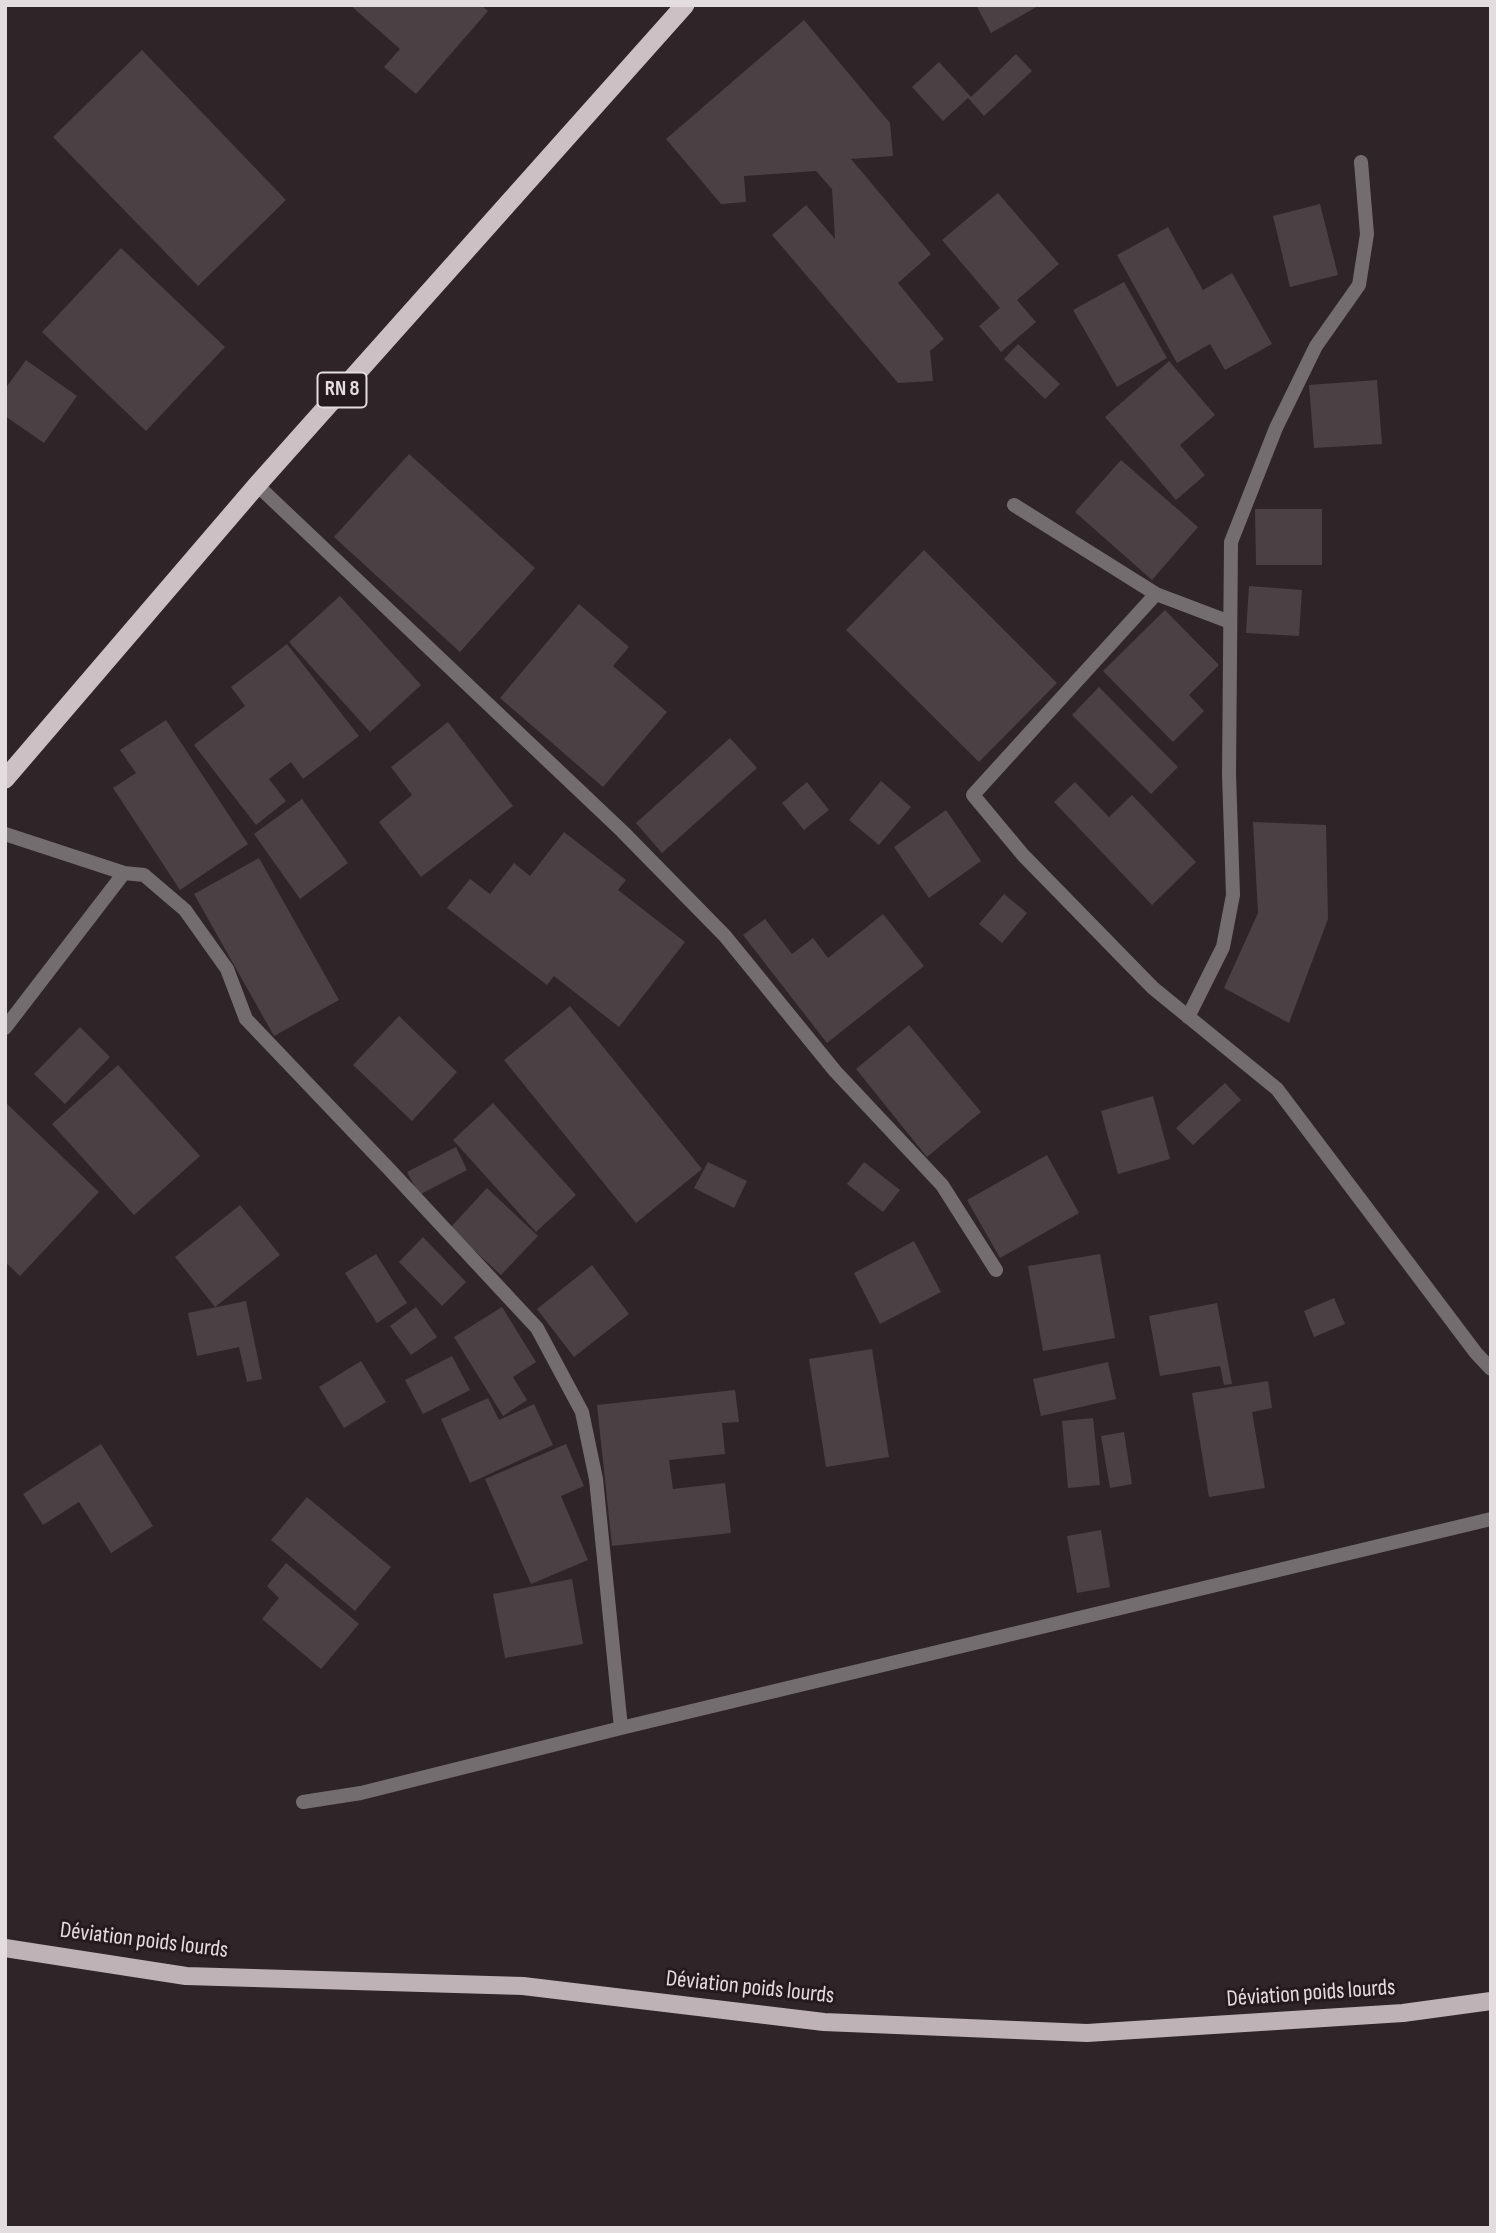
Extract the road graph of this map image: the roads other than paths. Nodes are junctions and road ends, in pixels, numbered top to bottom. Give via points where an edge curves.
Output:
1 (685, 5) edge
2 (1361, 162) dead end
3 (257, 485) junction
4 (1014, 505) dead end
5 (1156, 594) junction
6 (1230, 622) junction
7 (5, 779) edge
8 (5, 834) edge
9 (124, 873) junction
10 (1188, 1017) junction
11 (5, 1028) edge
12 (996, 1270) dead end
13 (1491, 1369) edge
14 (1491, 1518) edge
15 (621, 1728) junction
16 (303, 1802) dead end
17 (5, 1948) edge
18 (1491, 2001) edge

1 - 3 highway, RN 8
2 - 6 street via 1367,234 1359,285 1316,346 1276,428 1231,542
3 - 7 highway, RN 8
3 - 12 street via 622,831 725,936 835,1072 942,1185
4 - 5 street
5 - 6 street
5 - 10 street via 973,795 1032,864 1153,988
6 - 10 street via 1233,895 1223,947
8 - 9 street
9 - 11 street
9 - 15 street via 144,875 185,910 227,970 246,1019 537,1328 582,1412 596,1479
10 - 13 street via 1277,1090
14 - 15 street
15 - 16 street via 361,1793
17 - 18 main road, Déviation poids lourds via 186,1976 523,1986 824,2022 1087,2033 1403,2013

